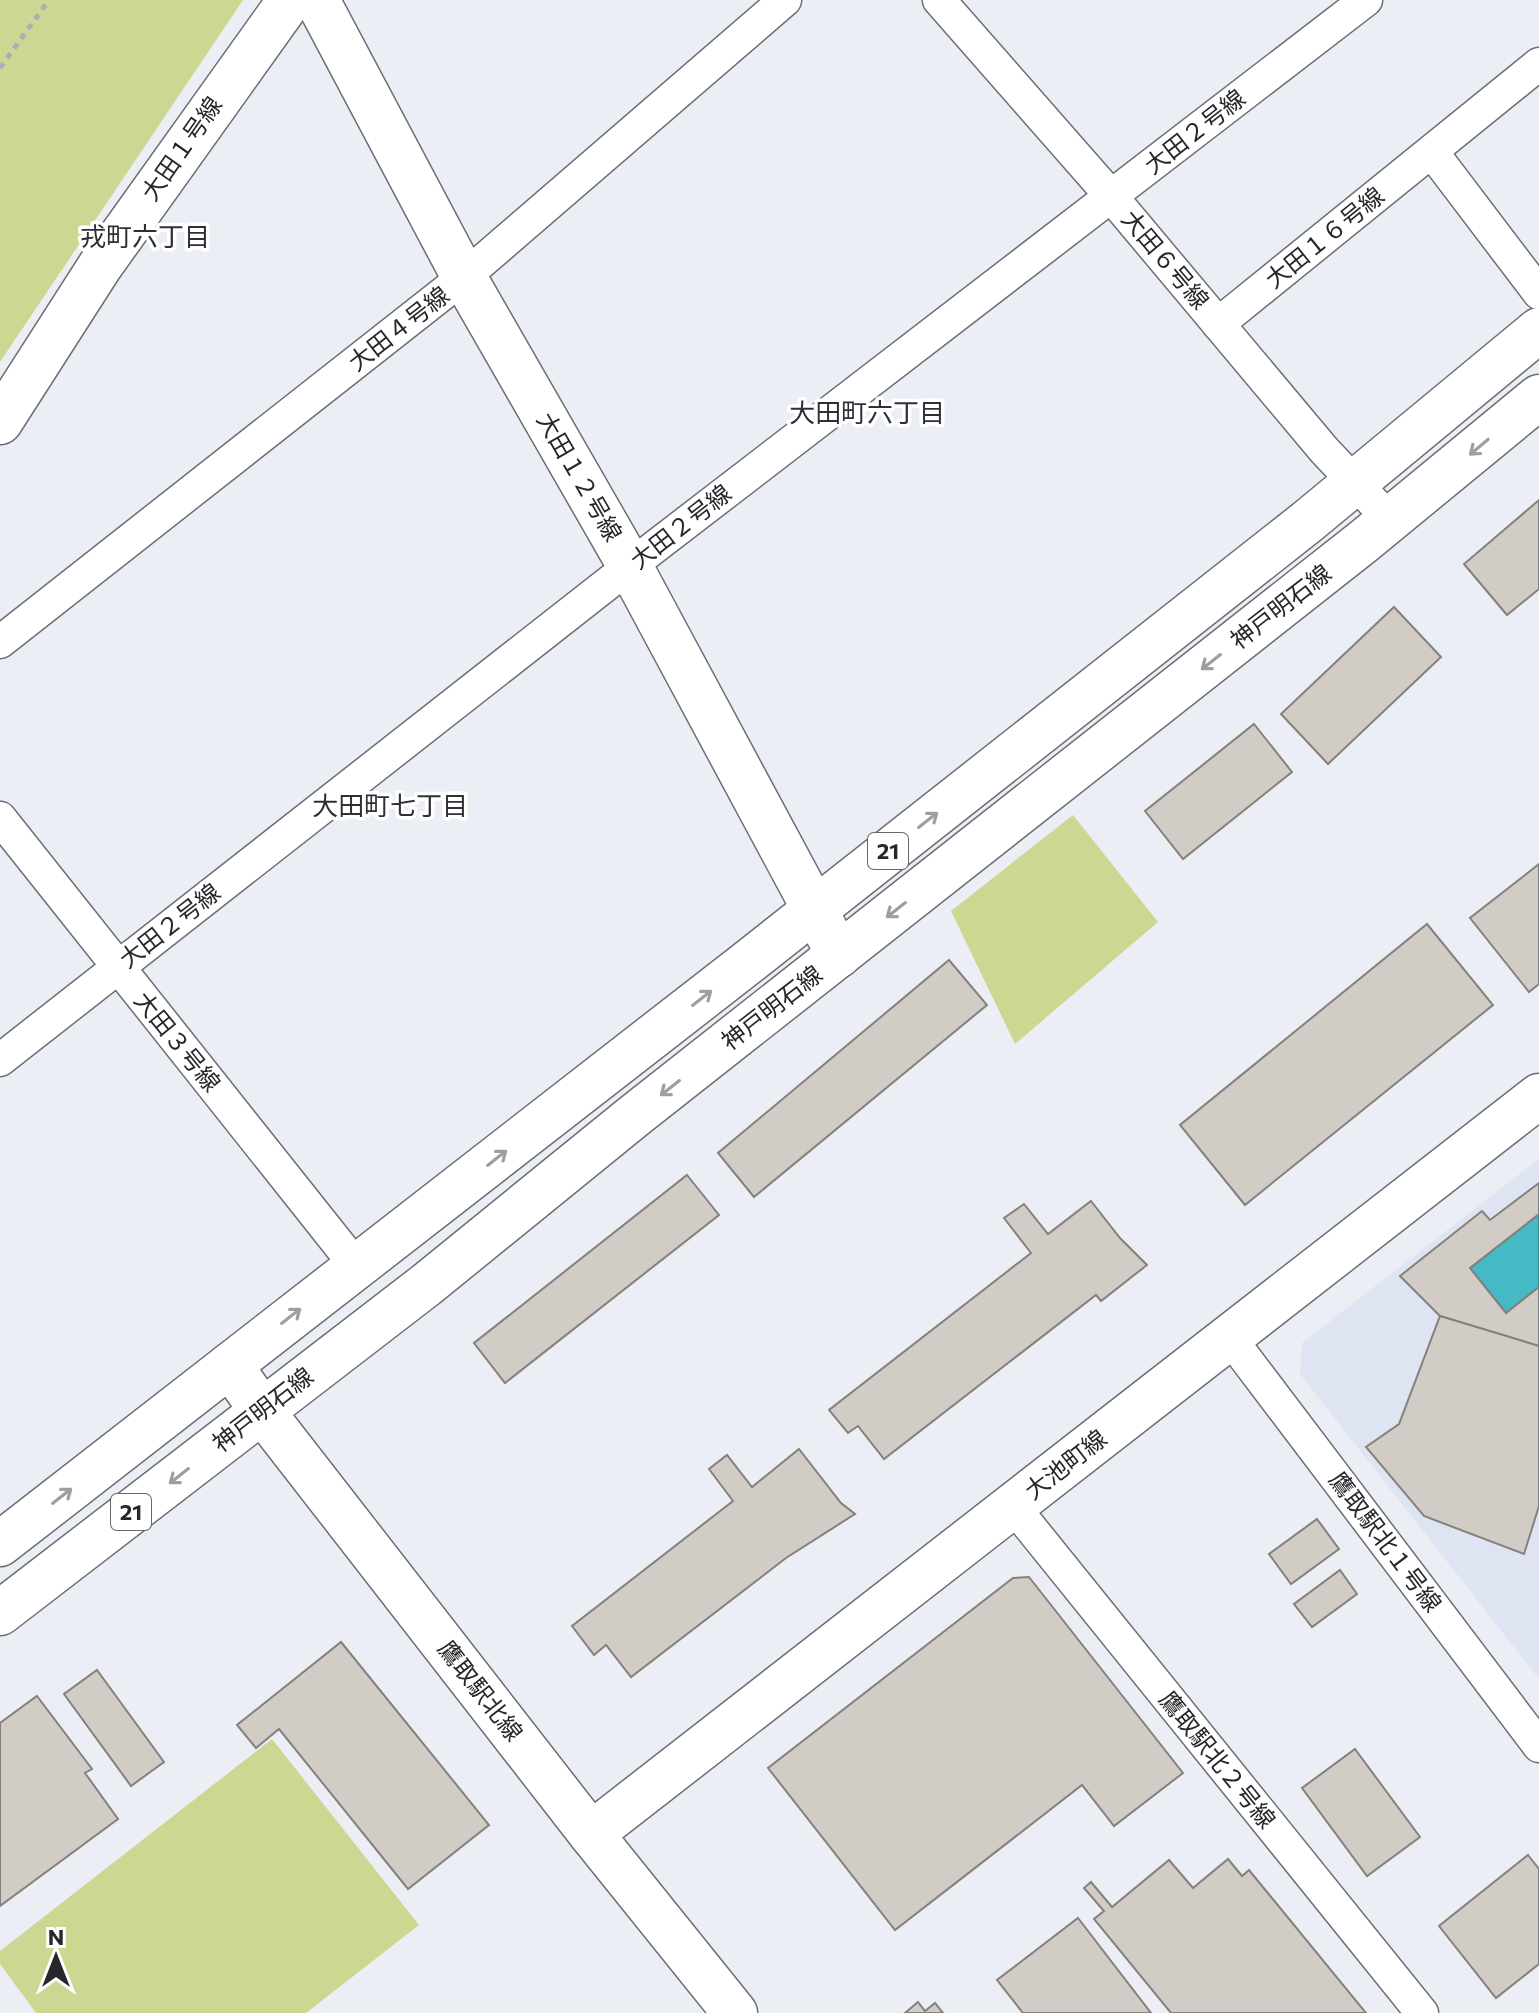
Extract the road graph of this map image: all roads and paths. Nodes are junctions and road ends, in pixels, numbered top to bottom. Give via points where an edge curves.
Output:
1 (49, 0) edge
2 (290, 0) edge
3 (317, 0) edge
4 (785, 0) edge
5 (939, 0) edge
6 (1366, 0) edge
7 (1539, 64) edge
8 (0, 68) edge
9 (1432, 152) junction
10 (1111, 196) junction
11 (464, 277) junction
12 (1539, 293) edge
13 (1218, 324) junction
14 (1539, 330) edge
15 (1539, 397) edge
16 (0, 422) edge
17 (1355, 484) junction
18 (1390, 520) junction
19 (630, 566) junction
20 (0, 642) edge
21 (0, 818) edge
22 (815, 909) junction
23 (839, 955) junction
24 (117, 967) junction
25 (0, 1060) edge
26 (1539, 1096) edge
27 (356, 1266) junction
28 (1230, 1338) junction
29 (230, 1365) junction
30 (262, 1411) junction
31 (1013, 1506) junction
32 (0, 1544) edge
33 (0, 1613) edge
34 (1539, 1746) edge
35 (591, 1834) junction
36 (735, 2013) edge
37 (1422, 2013) edge

1 - 8 path
2 - 16 main road, 大田１号線 via 100,266
3 - 11 main road, 大田１２号線
4 - 11 street, 大田４号線
5 - 10 street, 大田６号線
6 - 10 street, 大田２号線
7 - 9 street, 大田１６号線
9 - 12 street
9 - 13 street, 大田１６号線
10 - 13 street, 大田６号線
10 - 19 street, 大田２号線
11 - 19 main road, 大田１２号線
11 - 20 street, 大田４号線
13 - 17 street, 大田６号線
14 - 17 main road, 21
15 -> 18 main road, 神戸明石線 / 21
17 - 18 street, 大田６号線
22 -> 17 main road, 21
18 -> 23 main road, 神戸明石線 / 21
19 - 22 main road, 大田１２号線
19 - 24 street, 大田２号線
21 - 24 street, 大田３号線
22 - 23 main road, 大田１２号線
27 -> 22 main road, 21
23 -> 30 main road, 神戸明石線 / 21
24 - 25 street, 大田２号線
24 - 27 street, 大田３号線
26 - 28 main road, 大池町線
29 -> 27 main road, 21
28 - 31 main road, 大池町線
28 - 34 street, 鷹取駅北１号線
29 - 30 main road, 鷹取駅北線
32 -> 29 main road, 21
30 -> 33 main road, 神戸明石線 / 21
30 - 35 main road, 鷹取駅北線
31 - 35 main road, 大池町線
31 - 37 street, 鷹取駅北２号線
35 - 36 main road, 鷹取駅北線

